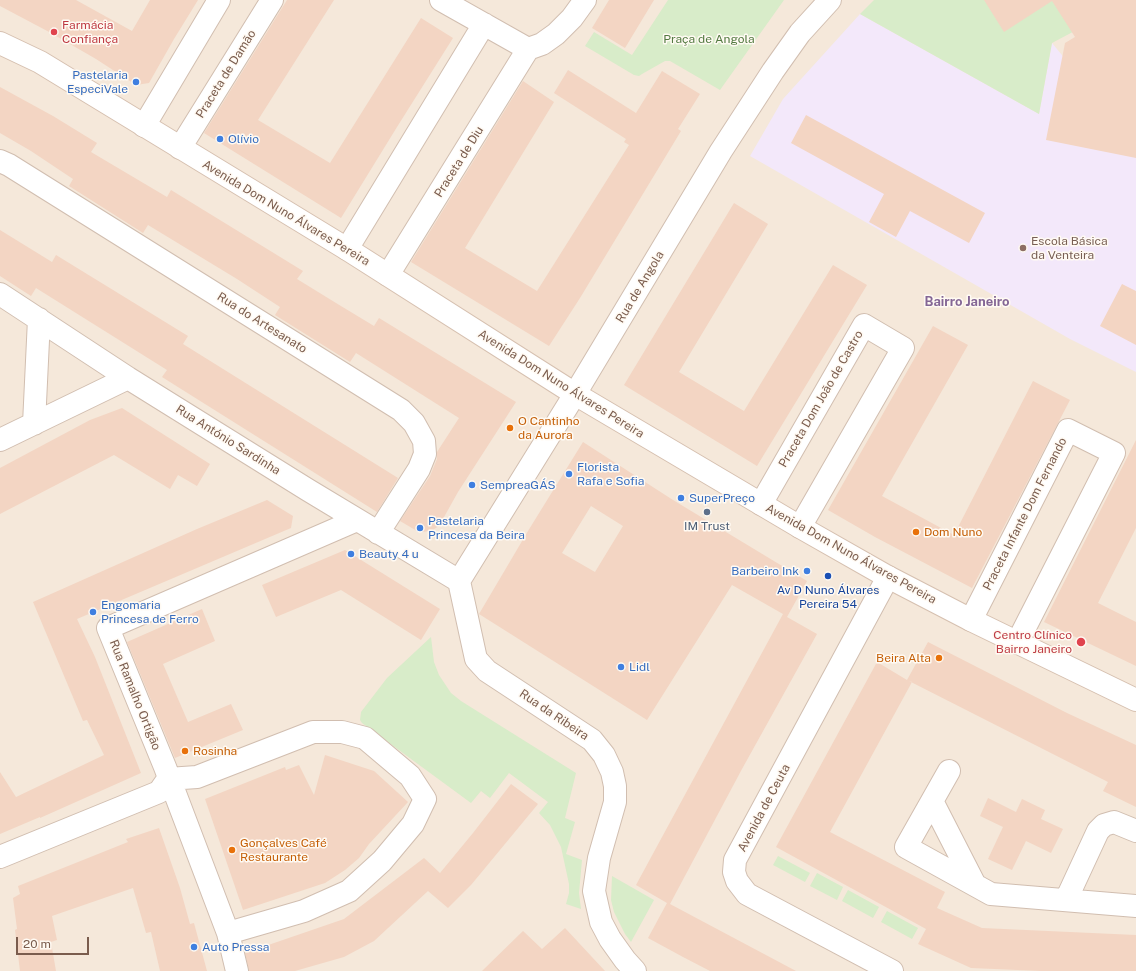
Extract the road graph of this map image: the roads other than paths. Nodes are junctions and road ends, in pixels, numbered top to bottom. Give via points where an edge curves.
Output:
1 (220, 0) edge
2 (272, 0) edge
3 (441, 0) edge
4 (584, 0) edge
5 (830, 0) edge
6 (484, 24) junction
7 (0, 43) edge
8 (528, 49) junction
9 (144, 126) junction
10 (180, 148) junction
11 (0, 161) edge
12 (347, 249) junction
13 (388, 275) junction
14 (0, 294) edge
15 (39, 319) junction
16 (128, 378) junction
17 (575, 394) junction
18 (34, 424) junction
19 (0, 440) edge
20 (761, 504) junction
21 (357, 520) junction
22 (800, 527) junction
23 (378, 533) junction
24 (888, 577) junction
25 (459, 581) junction
26 (971, 620) junction
27 (1017, 643) junction
28 (1136, 700) edge
29 (949, 771) dead end
30 (168, 779) junction
31 (932, 801) junction
32 (1136, 831) edge
33 (0, 857) edge
34 (975, 885) junction
35 (1066, 900) junction
36 (1136, 906) edge
37 (228, 933) junction
38 (237, 971) edge
39 (635, 971) edge
40 (892, 971) edge

1 - 9 street
2 - 10 street, Praceta de Damão
3 - 6 street
4 - 8 street via 572,18 556,34 542,44
5 - 17 street, Rua de Angola via 800,33 773,71 721,152
6 - 8 street
6 - 12 street
7 - 9 street, Avenida Dom Nuno Álvares Pereira via 40,62
8 - 13 street, Praceta de Diu
9 - 10 street, Avenida Dom Nuno Álvares Pereira
10 - 12 street, Avenida Dom Nuno Álvares Pereira
11 - 23 street, Rua do Artesanato via 401,410 414,423 424,441 425,454
12 - 13 street, Avenida Dom Nuno Álvares Pereira
13 - 17 street, Avenida Dom Nuno Álvares Pereira
14 - 15 street, Rua António Sardinha
15 - 16 street, Rua António Sardinha
15 - 18 street
16 - 18 street
16 - 21 street, Rua António Sardinha
17 - 20 street, Avenida Dom Nuno Álvares Pereira
17 - 25 street, Rua de Angola
18 - 19 street
20 - 22 street, Avenida Dom Nuno Álvares Pereira
20 - 22 street, Praceta Dom João de Castro via 864,325 903,348
21 - 23 street, Rua António Sardinha
21 - 30 street, Rua Ramalho Ortigão via 108,628
22 - 24 street, Avenida Dom Nuno Álvares Pereira
23 - 25 street, Rua António Sardinha
24 - 26 street, Avenida Dom Nuno Álvares Pereira
24 - 40 street, Avenida de Ceuta via 735,860 734,872 736,881 747,894
25 - 39 street, Rua da Ribeira via 476,659 487,671 592,740 604,755 612,772 615,802 599,858 594,891 602,922 610,939
26 - 27 street, Avenida Dom Nuno Álvares Pereira
26 - 27 street, Praceta Infante Dom Fernando via 1068,430 1114,454
27 - 28 street, Avenida Dom Nuno Álvares Pereira
29 - 31 street
30 - 33 street via 159,792
30 - 37 street, Rua Ramalho Ortigão
30 - 37 street via 197,777 313,732 342,732 365,738 394,761 410,776 425,799 413,824 382,861 349,891 304,911
31 - 34 street
31 - 34 street via 906,847
32 - 35 street via 1114,822 1104,825 1098,831
34 - 35 street via 991,894
35 - 36 street
37 - 38 street, Rua Ramalho Ortigão

